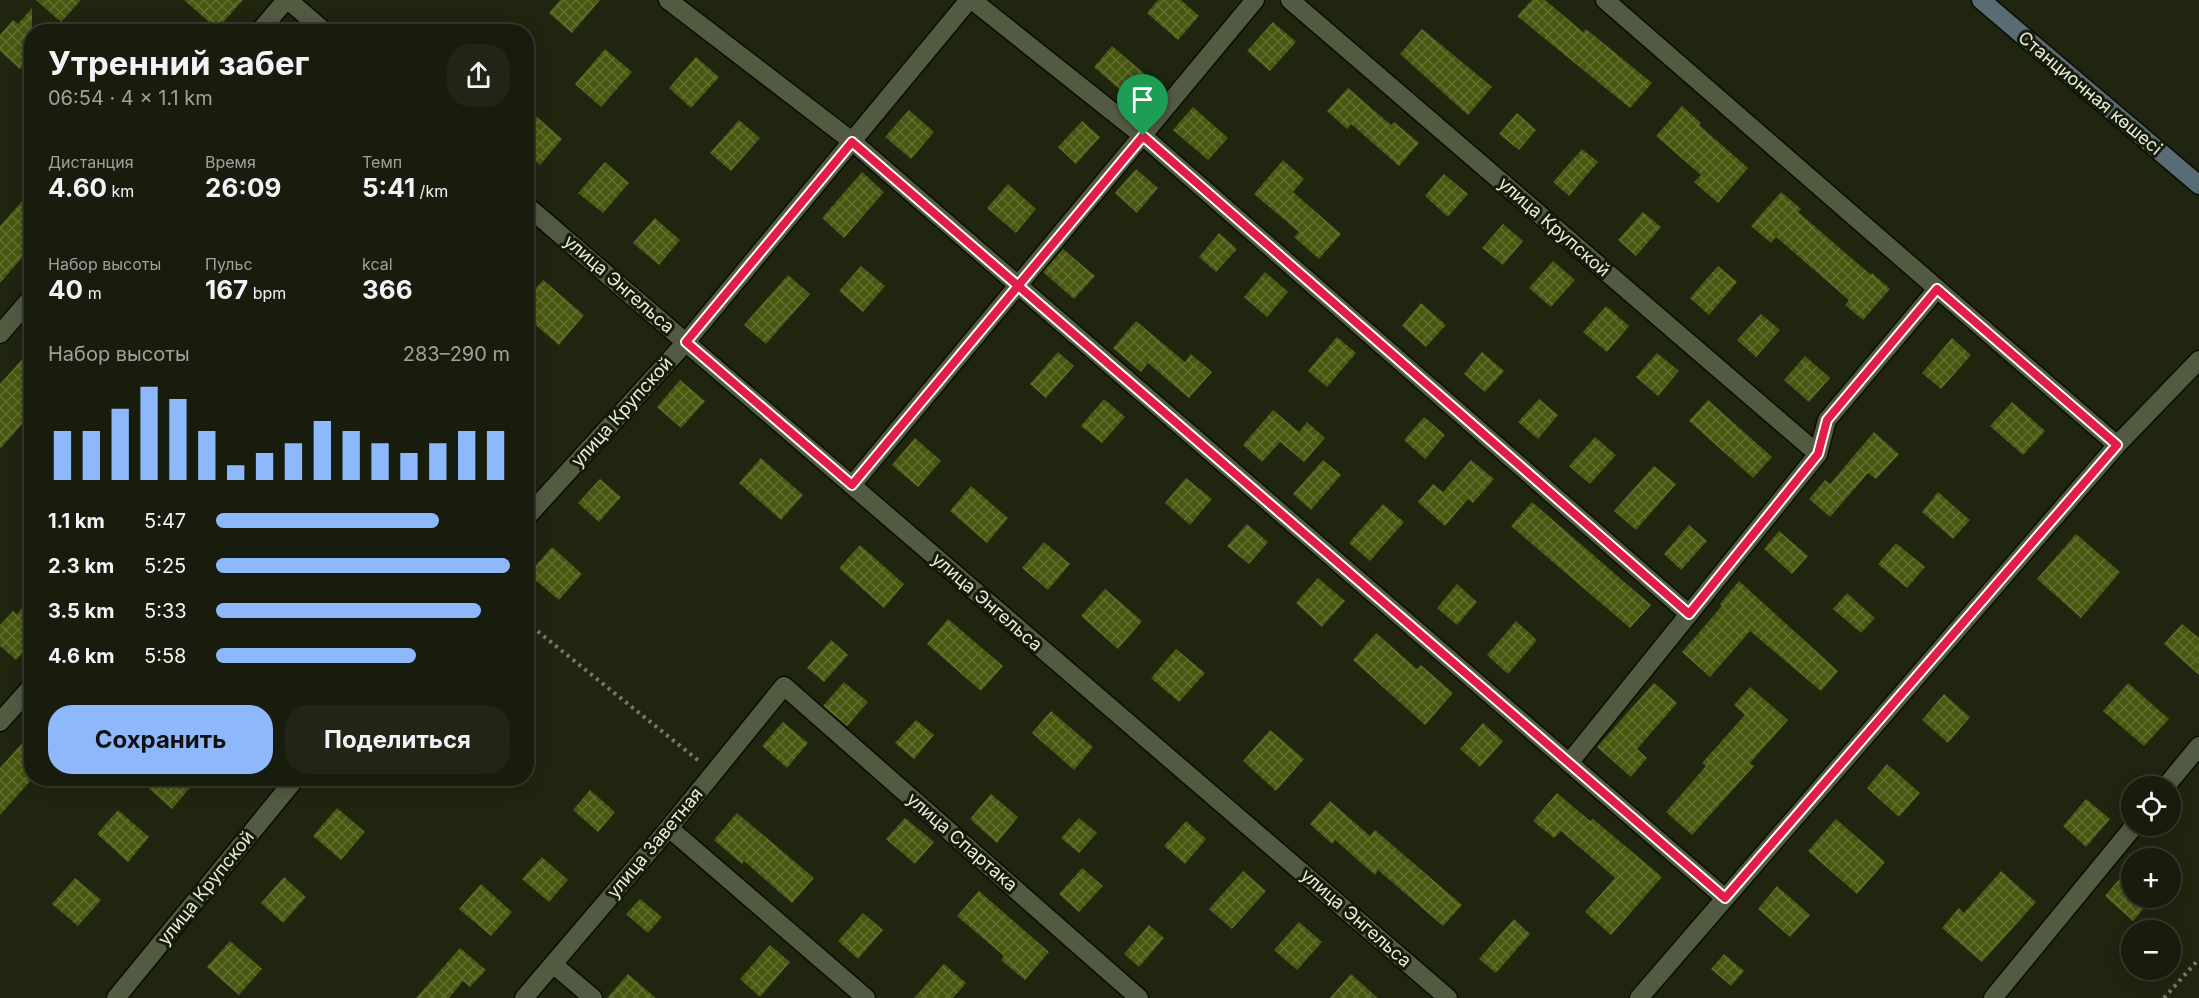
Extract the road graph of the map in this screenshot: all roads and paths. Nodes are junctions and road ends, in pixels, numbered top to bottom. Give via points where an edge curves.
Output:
1 (287, 0) edge
2 (668, 0) edge
3 (971, 0) edge
4 (1255, 0) edge
5 (1290, 0) edge
6 (1605, 0) edge
7 (1981, 0) edge
8 (266, 24) edge
9 (316, 24) edge
10 (1143, 136) junction
11 (852, 142) junction
12 (2199, 186) edge
13 (534, 212) edge
14 (1018, 286) junction
15 (1937, 289) junction
16 (24, 306) edge
17 (0, 334) edge
18 (686, 342) junction
19 (2199, 360) edge
20 (2117, 445) junction
21 (1818, 454) junction
22 (852, 485) junction
23 (534, 509) edge
24 (1689, 614) junction
25 (534, 628) edge
26 (784, 686) joint
27 (24, 695) edge
28 (0, 722) edge
29 (2199, 746) edge
30 (1569, 763) junction
31 (714, 772) junction
32 (2174, 776) edge
33 (289, 786) edge
34 (669, 828) junction
35 (2125, 836) edge
36 (1725, 898) junction
37 (2199, 959) edge
38 (553, 964) junction
39 (116, 998) edge
40 (524, 998) edge
41 (593, 998) edge
42 (866, 998) edge
43 (1139, 998) edge
44 (1448, 998) edge
45 (1639, 998) edge
46 (1993, 998) edge
47 (2164, 998) edge

1 - 8 street
1 - 9 street
2 - 11 street
3 - 10 street, улица Крупской
3 - 11 street, улица Крупской
4 - 10 street
5 - 21 street, улица Крупской
6 - 15 street
7 - 12 street, Станционная көшесі
10 - 14 street
10 - 24 street, улица Крупской
11 - 14 street
11 - 18 street, улица Крупской
13 - 18 street, улица Энгельса
14 - 22 street
14 - 30 street
15 - 20 street
15 - 21 street via 1827,420
16 - 17 street
18 - 22 street, улица Энгельса
18 - 23 street, улица Крупской
19 - 20 street
20 - 36 street
21 - 24 street
22 - 44 street, улица Энгельса
24 - 30 street
25 - 31 path
26 - 31 street, улица Заветная
26 - 43 street, улица Спартака
27 - 28 street
29 - 32 street
30 - 36 street
31 - 34 street, улица Заветная
33 - 39 street, улица Крупской
34 - 38 street, улица Заветная
34 - 42 street
35 - 46 street
36 - 45 street
37 - 47 path
38 - 40 street, улица Заветная
38 - 41 street

